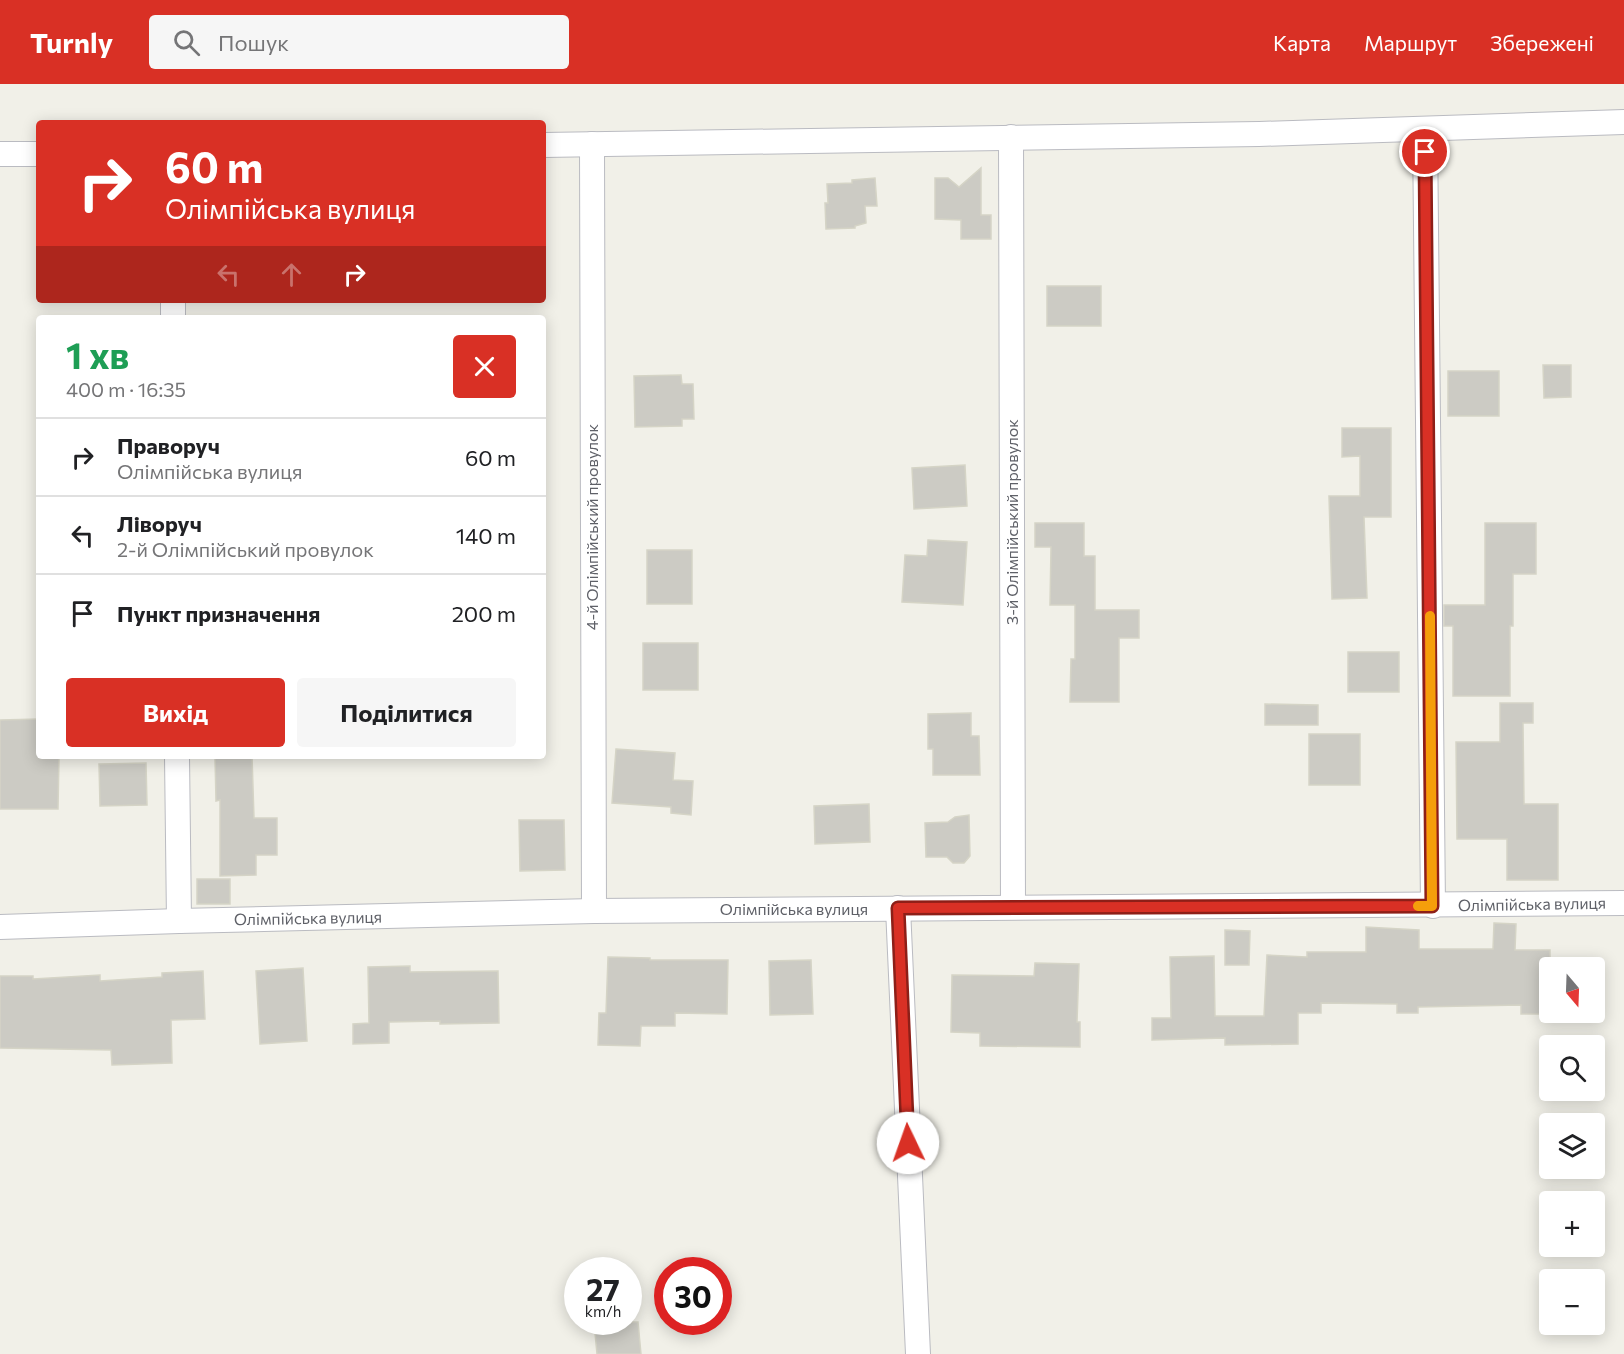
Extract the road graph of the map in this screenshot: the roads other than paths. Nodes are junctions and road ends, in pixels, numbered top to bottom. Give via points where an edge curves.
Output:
1 (1624, 122) edge
2 (1425, 129) junction
3 (1011, 137) junction
4 (592, 144) junction
5 (546, 146) edge
6 (0, 154) edge
7 (36, 154) edge
8 (177, 759) edge
9 (1624, 903) edge
10 (1432, 906) junction
11 (1013, 907) junction
12 (898, 908) junction
13 (594, 911) junction
14 (179, 921) junction
15 (0, 927) edge
16 (918, 1354) edge

1 - 2 street
2 - 3 street
2 - 10 street
3 - 4 street
3 - 11 street, 3-й Олімпійський провулок
4 - 5 street
4 - 13 street, 4-й Олімпійський провулок
6 - 7 street
8 - 14 street
9 - 10 street, Олімпійська вулиця
10 - 11 street, Олімпійська вулиця
11 - 12 street, Олімпійська вулиця
12 - 13 street, Олімпійська вулиця
12 - 16 street
13 - 14 street, Олімпійська вулиця
14 - 15 street, Олімпійська вулиця

